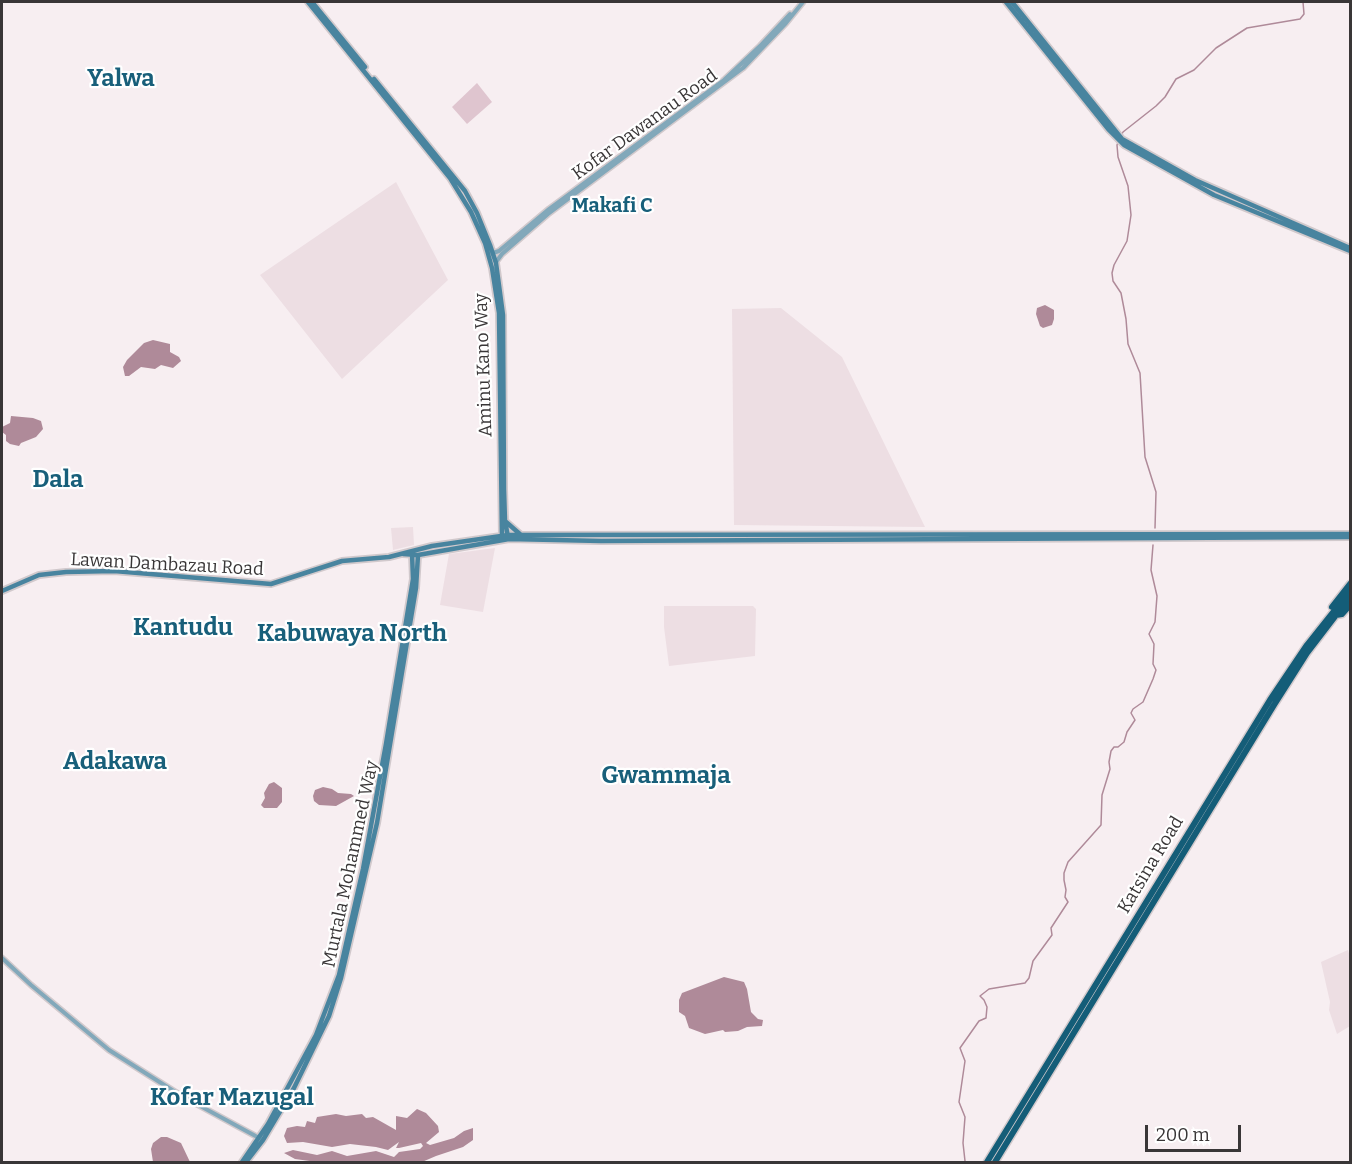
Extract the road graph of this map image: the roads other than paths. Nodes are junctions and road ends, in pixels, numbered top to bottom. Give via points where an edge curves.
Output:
1 (310, 2) edge
2 (802, 2) edge
3 (1006, 2) edge
4 (1012, 2) edge
5 (1119, 139) junction
6 (466, 198) junction
7 (1350, 250) edge
8 (493, 254) junction
9 (496, 263) junction
10 (502, 371) junction
11 (503, 524) junction
12 (521, 535) junction
13 (1350, 536) edge
14 (492, 537) junction
15 (508, 537) junction
16 (624, 537) junction
17 (502, 538) junction
18 (415, 553) junction
19 (428, 554) junction
20 (417, 567) junction
21 (1350, 584) edge
22 (2, 591) edge
23 (1350, 591) edge
24 (1350, 597) edge
25 (1350, 605) edge
26 (1333, 615) junction
27 (2, 958) edge
28 (261, 1139) junction
29 (244, 1162) edge
30 (987, 1162) edge
31 (994, 1162) edge

1 - 6 main road, Aminu Kano Way
2 - 8 street, Kofar Dawanau Road via 724,80
2 - 9 street, Kofar Dawanau Road via 743,68 548,214
3 - 5 main road
4 - 5 main road
5 - 7 main road via 1215,190
6 - 8 main road, Aminu Kano Way
6 - 10 main road, Aminu Kano Way via 490,261 499,313
8 - 9 main road, Aminu Kano Way
9 - 10 main road, Aminu Kano Way via 503,315
10 - 11 main road, Aminu Kano Way
11 - 12 main road
11 - 14 main road
11 - 15 main road, Aminu Kano Way
11 - 17 main road, Aminu Kano Way
12 - 15 main road
12 - 16 main road
13 - 16 main road
14 - 17 main road
14 - 18 main road
15 - 16 main road
15 - 17 main road
17 - 19 main road
18 - 19 main road
18 - 20 main road, Murtala Mohammed Way
18 - 22 main road, Lawan Dambazau Road via 342,561 271,584 114,571 66,572 39,574
18 - 28 main road, Murtala Mohammed Way via 373,817 339,975 316,1035
19 - 20 main road
20 - 28 main road, Murtala Mohammed Way via 377,823 341,978 319,1038 294,1088
21 - 26 highway via 1332,606
23 - 26 highway, Katsina Road
24 - 26 highway, Katsina Road
25 - 26 highway via 1342,614
26 - 30 highway, Katsina Road via 1307,645 1270,700
26 - 31 highway, Katsina Road
27 - 28 street via 109,1050
28 - 29 main road, Murtala Mohammed Way

